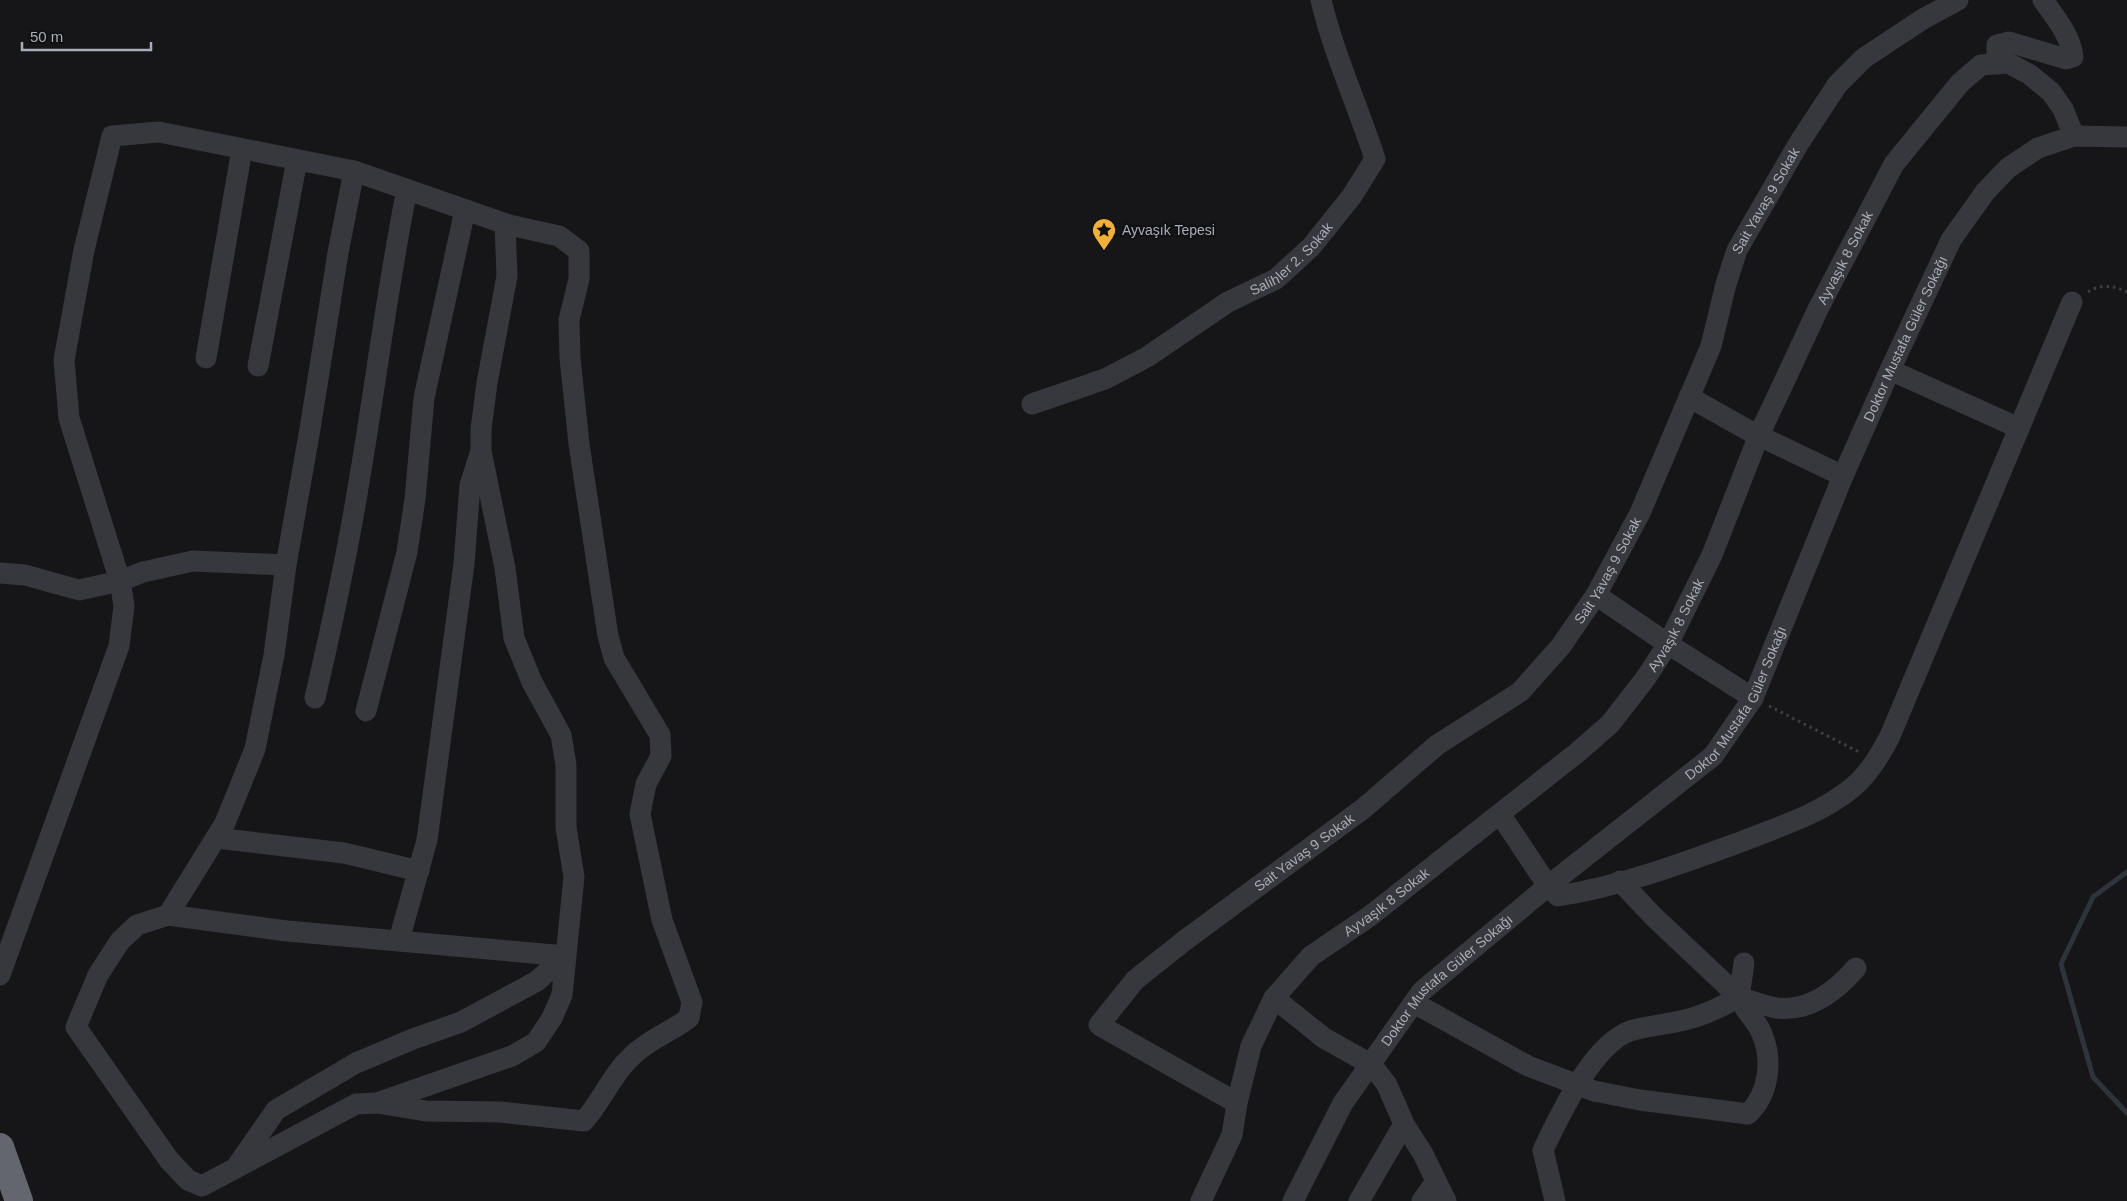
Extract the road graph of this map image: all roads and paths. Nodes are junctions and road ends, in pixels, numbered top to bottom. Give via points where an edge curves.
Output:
1 (1321, 0) edge
2 (1958, 0) edge
3 (2042, 0) edge
4 (1997, 64) junction
5 (2074, 136) junction
6 (2127, 137) edge
7 (242, 149) junction
8 (296, 160) junction
9 (354, 171) junction
10 (407, 189) junction
11 (465, 210) junction
12 (505, 224) junction
13 (2127, 292) edge
14 (2072, 302) joint
15 (206, 358) dead end
16 (258, 366) dead end
17 (1890, 370) junction
18 (1689, 397) junction
19 (1032, 404) dead end
20 (2019, 428) junction
21 (1759, 435) junction
22 (481, 452) junction
23 (1843, 476) junction
24 (286, 565) junction
25 (0, 573) edge
26 (120, 581) junction
27 (1596, 595) junction
28 (1668, 644) junction
29 (315, 698) dead end
30 (1753, 698) junction
31 (366, 711) dead end
32 (1877, 761) junction
33 (1500, 814) junction
34 (216, 838) junction
35 (419, 871) junction
36 (1620, 881) junction
37 (1548, 886) junction
38 (168, 915) junction
39 (399, 940) junction
40 (565, 956) junction
41 (1744, 963) dead end
42 (1856, 968) dead end
43 (0, 975) edge
44 (1740, 997) junction
45 (1274, 998) junction
46 (1414, 1003) junction
47 (1372, 1065) junction
48 (1577, 1085) junction
49 (377, 1103) junction
50 (1236, 1103) junction
51 (1404, 1124) junction
52 (0, 1147) edge
53 (234, 1169) junction
54 (1436, 1181) junction
55 (19, 1201) edge
56 (1201, 1201) edge
57 (1292, 1201) edge
58 (1359, 1201) edge
59 (1422, 1201) edge
60 (1446, 1201) edge
61 (1555, 1201) edge

1 - 19 street, Salihler 2. Sokak via 1375,160 1352,196 1311,247 1276,279 1228,302 1147,357 1105,379
2 - 18 street, Sait Yavaş 9 Sokak via 1864,58 1837,85 1798,143 1737,250 1711,346
3 - 4 street via 2072,46 2073,57 2066,60 2009,42 1997,45
4 - 5 street, Ayvaşık 8 Sokak via 2008,63 2029,74 2051,92 2063,108
4 - 21 street, Ayvaşık 8 Sokak via 1981,65 1960,82 1894,164 1818,309
5 - 6 street, Doktor Mustafa Güler Sokağı
5 - 17 street, Doktor Mustafa Güler Sokağı via 2038,148 2008,168 1985,192 1951,240
7 - 8 street
7 - 15 street
7 - 26 street via 159,132 112,136 84,250 64,360 69,418
8 - 9 street
8 - 16 street
9 - 10 street
9 - 24 street
10 - 11 street
10 - 29 street via 342,582
11 - 12 street
11 - 31 street via 424,398 407,552
12 - 22 street via 506,276 487,384
12 - 49 street via 559,236 579,251 579,279 569,320 580,444 614,658 660,734 661,756 646,784 640,814 662,920 692,1002 690,1018 651,1040 631,1057 584,1121 500,1112 426,1111
13 - 14 path via 2107,286 2094,287
14 - 20 street
17 - 20 street
17 - 23 street, Doktor Mustafa Güler Sokağı
18 - 21 street
18 - 27 street, Sait Yavaş 9 Sokak via 1640,513
20 - 32 street
21 - 23 street
21 - 28 street, Ayvaşık 8 Sokak via 1712,555
22 - 35 street via 470,485 463,574 427,840
22 - 40 street via 506,568 514,638 532,682 560,735 566,765 566,827 574,877
23 - 30 street, Doktor Mustafa Güler Sokağı
24 - 26 street via 194,561 143,572
24 - 34 street via 274,655 255,748 226,822
25 - 26 street via 25,575 80,590
26 - 43 street via 124,606 119,646
27 - 28 street
27 - 50 street, Sait Yavaş 9 Sokak via 1561,646 1520,692 1437,746 1364,808 1135,980 1099,1025
28 - 30 street
28 - 33 street, Ayvaşık 8 Sokak via 1610,724
30 - 32 path
30 - 37 street, Doktor Mustafa Güler Sokağı via 1713,756
32 - 36 street via 1853,787 1801,818 1674,867
33 - 37 street
33 - 45 street, Ayvaşık 8 Sokak via 1370,916 1311,956
34 - 35 street via 344,853
34 - 38 street
35 - 39 street
36 - 37 street via 1558,896
36 - 44 street
37 - 46 street, Doktor Mustafa Güler Sokağı via 1422,991
38 - 39 street via 287,931
38 - 53 street via 137,925 120,941 98,975 76,1027 168,1160 188,1180 202,1186
39 - 40 street
40 - 49 street via 562,995 536,1042 512,1056
40 - 53 street via 536,981 469,1017 356,1063 276,1110
41 - 44 street
42 - 44 street via 1828,995 1794,1008 1777,1008
44 - 48 street via 1701,1016 1630,1032 1615,1039
44 - 48 street via 1762,1033 1769,1056 1762,1094 1748,1114 1640,1100
45 - 47 street via 1324,1038
45 - 50 street, Ayvaşık 8 Sokak via 1251,1046
46 - 47 street, Doktor Mustafa Güler Sokağı
46 - 48 street via 1528,1066
47 - 51 street via 1387,1085
47 - 57 street, Doktor Mustafa Güler Sokağı via 1343,1103
48 - 61 street via 1543,1150
49 - 53 street via 356,1104
50 - 56 street, Ayvaşık 8 Sokak via 1232,1134
51 - 54 street
51 - 58 street
52 - 55 highway
54 - 59 street
54 - 60 street

